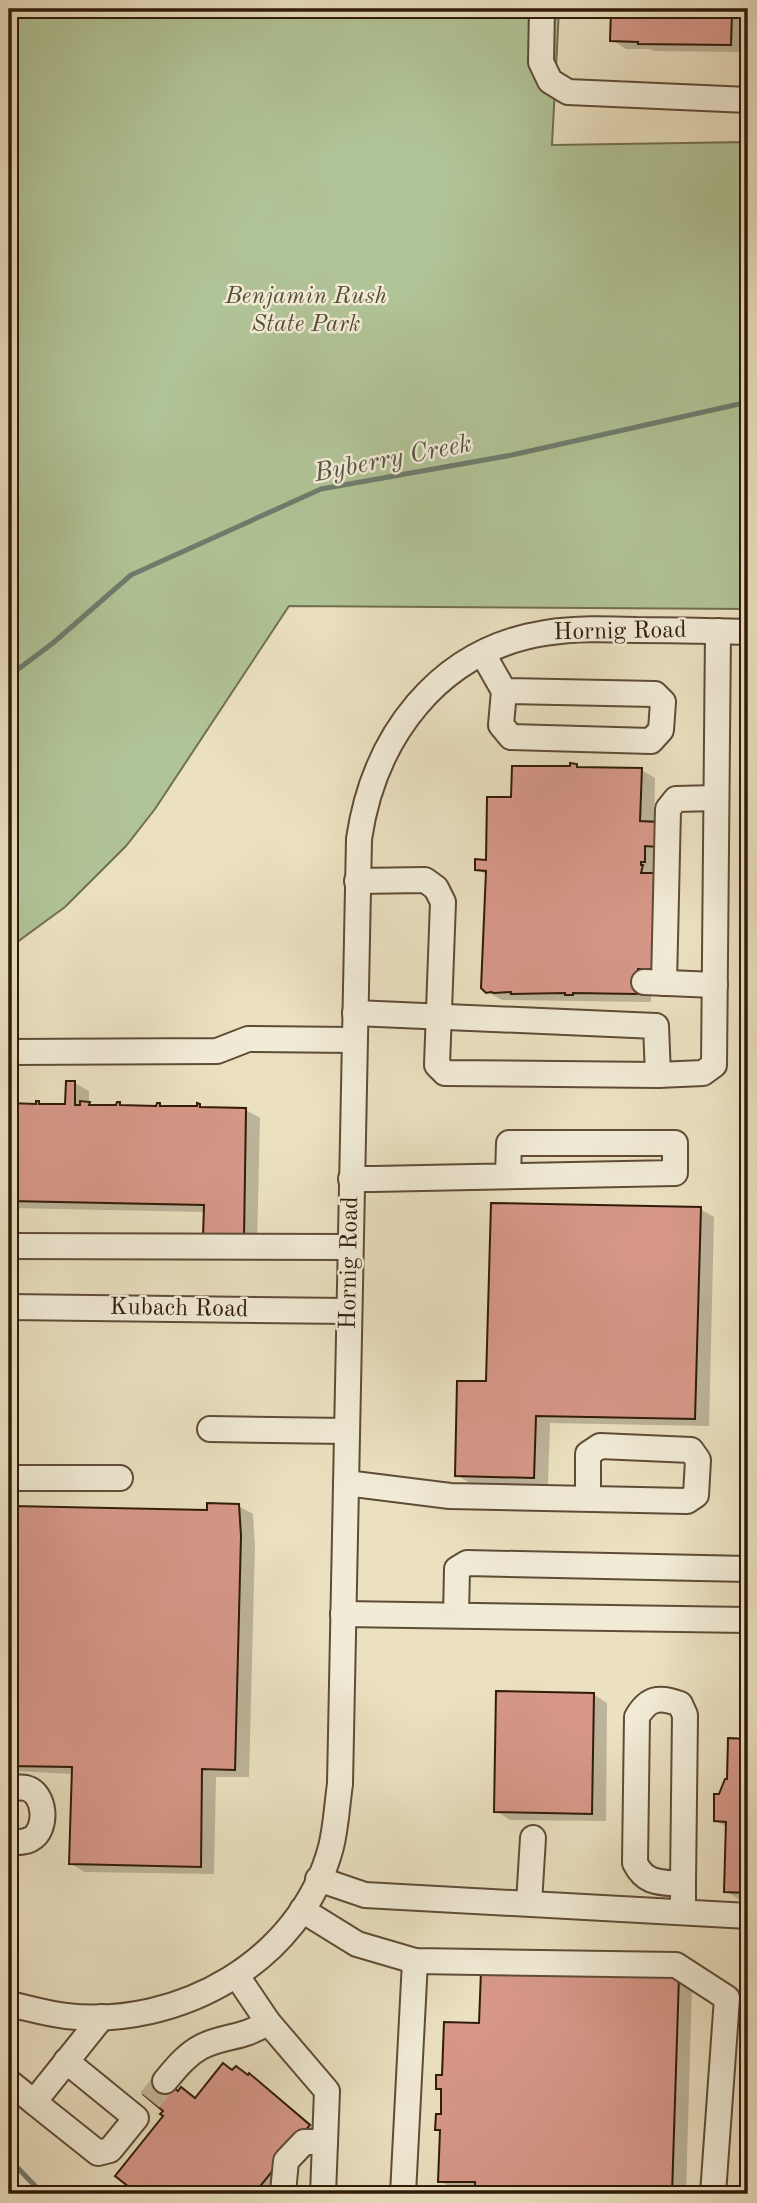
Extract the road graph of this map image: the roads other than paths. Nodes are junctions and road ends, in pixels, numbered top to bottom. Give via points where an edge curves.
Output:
1 (542, 9) edge
2 (748, 100) edge
3 (718, 631) junction
4 (748, 632) edge
5 (482, 654) junction
6 (503, 691) junction
7 (716, 798) junction
8 (357, 881) junction
9 (715, 985) junction
10 (355, 1013) junction
11 (440, 1017) junction
12 (354, 1040) junction
13 (9, 1052) edge
14 (658, 1075) junction
15 (508, 1176) junction
16 (351, 1179) junction
17 (9, 1246) edge
18 (350, 1247) junction
19 (9, 1307) edge
20 (349, 1311) junction
21 (210, 1429) dead end
22 (346, 1432) junction
23 (9, 1478) edge
24 (120, 1478) dead end
25 (346, 1483) junction
26 (588, 1499) dead end
27 (748, 1569) edge
28 (343, 1614) junction
29 (456, 1615) junction
30 (748, 1620) edge
31 (9, 1788) edge
32 (533, 1838) dead end
33 (9, 1842) edge
34 (318, 1879) junction
35 (683, 1884) junction
36 (529, 1903) junction
37 (302, 1910) junction
38 (683, 1912) junction
39 (748, 1916) edge
40 (415, 1961) junction
41 (237, 1976) junction
42 (9, 2004) edge
43 (102, 2017) junction
44 (268, 2022) junction
45 (66, 2062) junction
46 (9, 2082) edge
47 (150, 2099) junction
48 (34, 2102) junction
49 (325, 2143) junction
50 (285, 2194) edge
51 (323, 2194) edge
52 (403, 2194) edge
53 (713, 2194) edge

1 - 2 street via 541,62 550,81 568,92
3 - 4 street, Hornig Road
3 - 5 street, Hornig Road via 565,630 520,638
3 - 7 street
5 - 6 street
5 - 8 street, Hornig Road via 434,687 388,744 363,813
6 - 6 street via 655,694 663,702 661,730 651,740 511,737 501,725
7 - 9 street
7 - 9 street via 676,799 668,809 654,982
8 - 10 street, Hornig Road
8 - 11 street via 425,880 436,888 443,902
9 - 14 street via 714,1065 703,1073
10 - 11 street
10 - 12 street, Hornig Road
11 - 14 street via 656,1026
11 - 14 street via 438,1065 445,1073
12 - 13 street via 248,1039 217,1051
12 - 16 street, Hornig Road
15 - 15 street via 675,1173 675,1143 509,1143
15 - 16 street
16 - 18 street, Hornig Road
17 - 18 street
18 - 20 street, Hornig Road
19 - 20 street, Kubach Road
20 - 22 street, Hornig Road
21 - 22 street
22 - 25 street, Hornig Road
23 - 24 street
25 - 26 street via 450,1496
25 - 28 street, Hornig Road
27 - 29 street via 467,1563 457,1569
28 - 29 street
28 - 34 street, Hornig Road via 340,1784 331,1848
29 - 30 street
31 - 33 street via 26,1788 42,1804 41,1825 34,1838
32 - 36 street
34 - 36 street via 365,1895
34 - 37 street, Hornig Road
35 - 35 street via 685,1714 680,1704 653,1700 637,1717 635,1863 640,1874 653,1881
35 - 38 street
36 - 38 street
37 - 40 street via 357,1944
37 - 41 street, Hornig Road
38 - 39 street
40 - 52 street
40 - 53 street via 677,1965 727,1997
41 - 43 street, Hornig Road via 187,2002
41 - 44 street
42 - 43 street, Hornig Road via 66,2016
43 - 45 street
44 - 47 street via 253,2033 202,2046 180,2062
44 - 49 street via 327,2091
45 - 47 street
45 - 48 street
46 - 48 street
47 - 48 street via 110,2150 98,2153
49 - 50 street via 304,2142 286,2161
49 - 51 street

